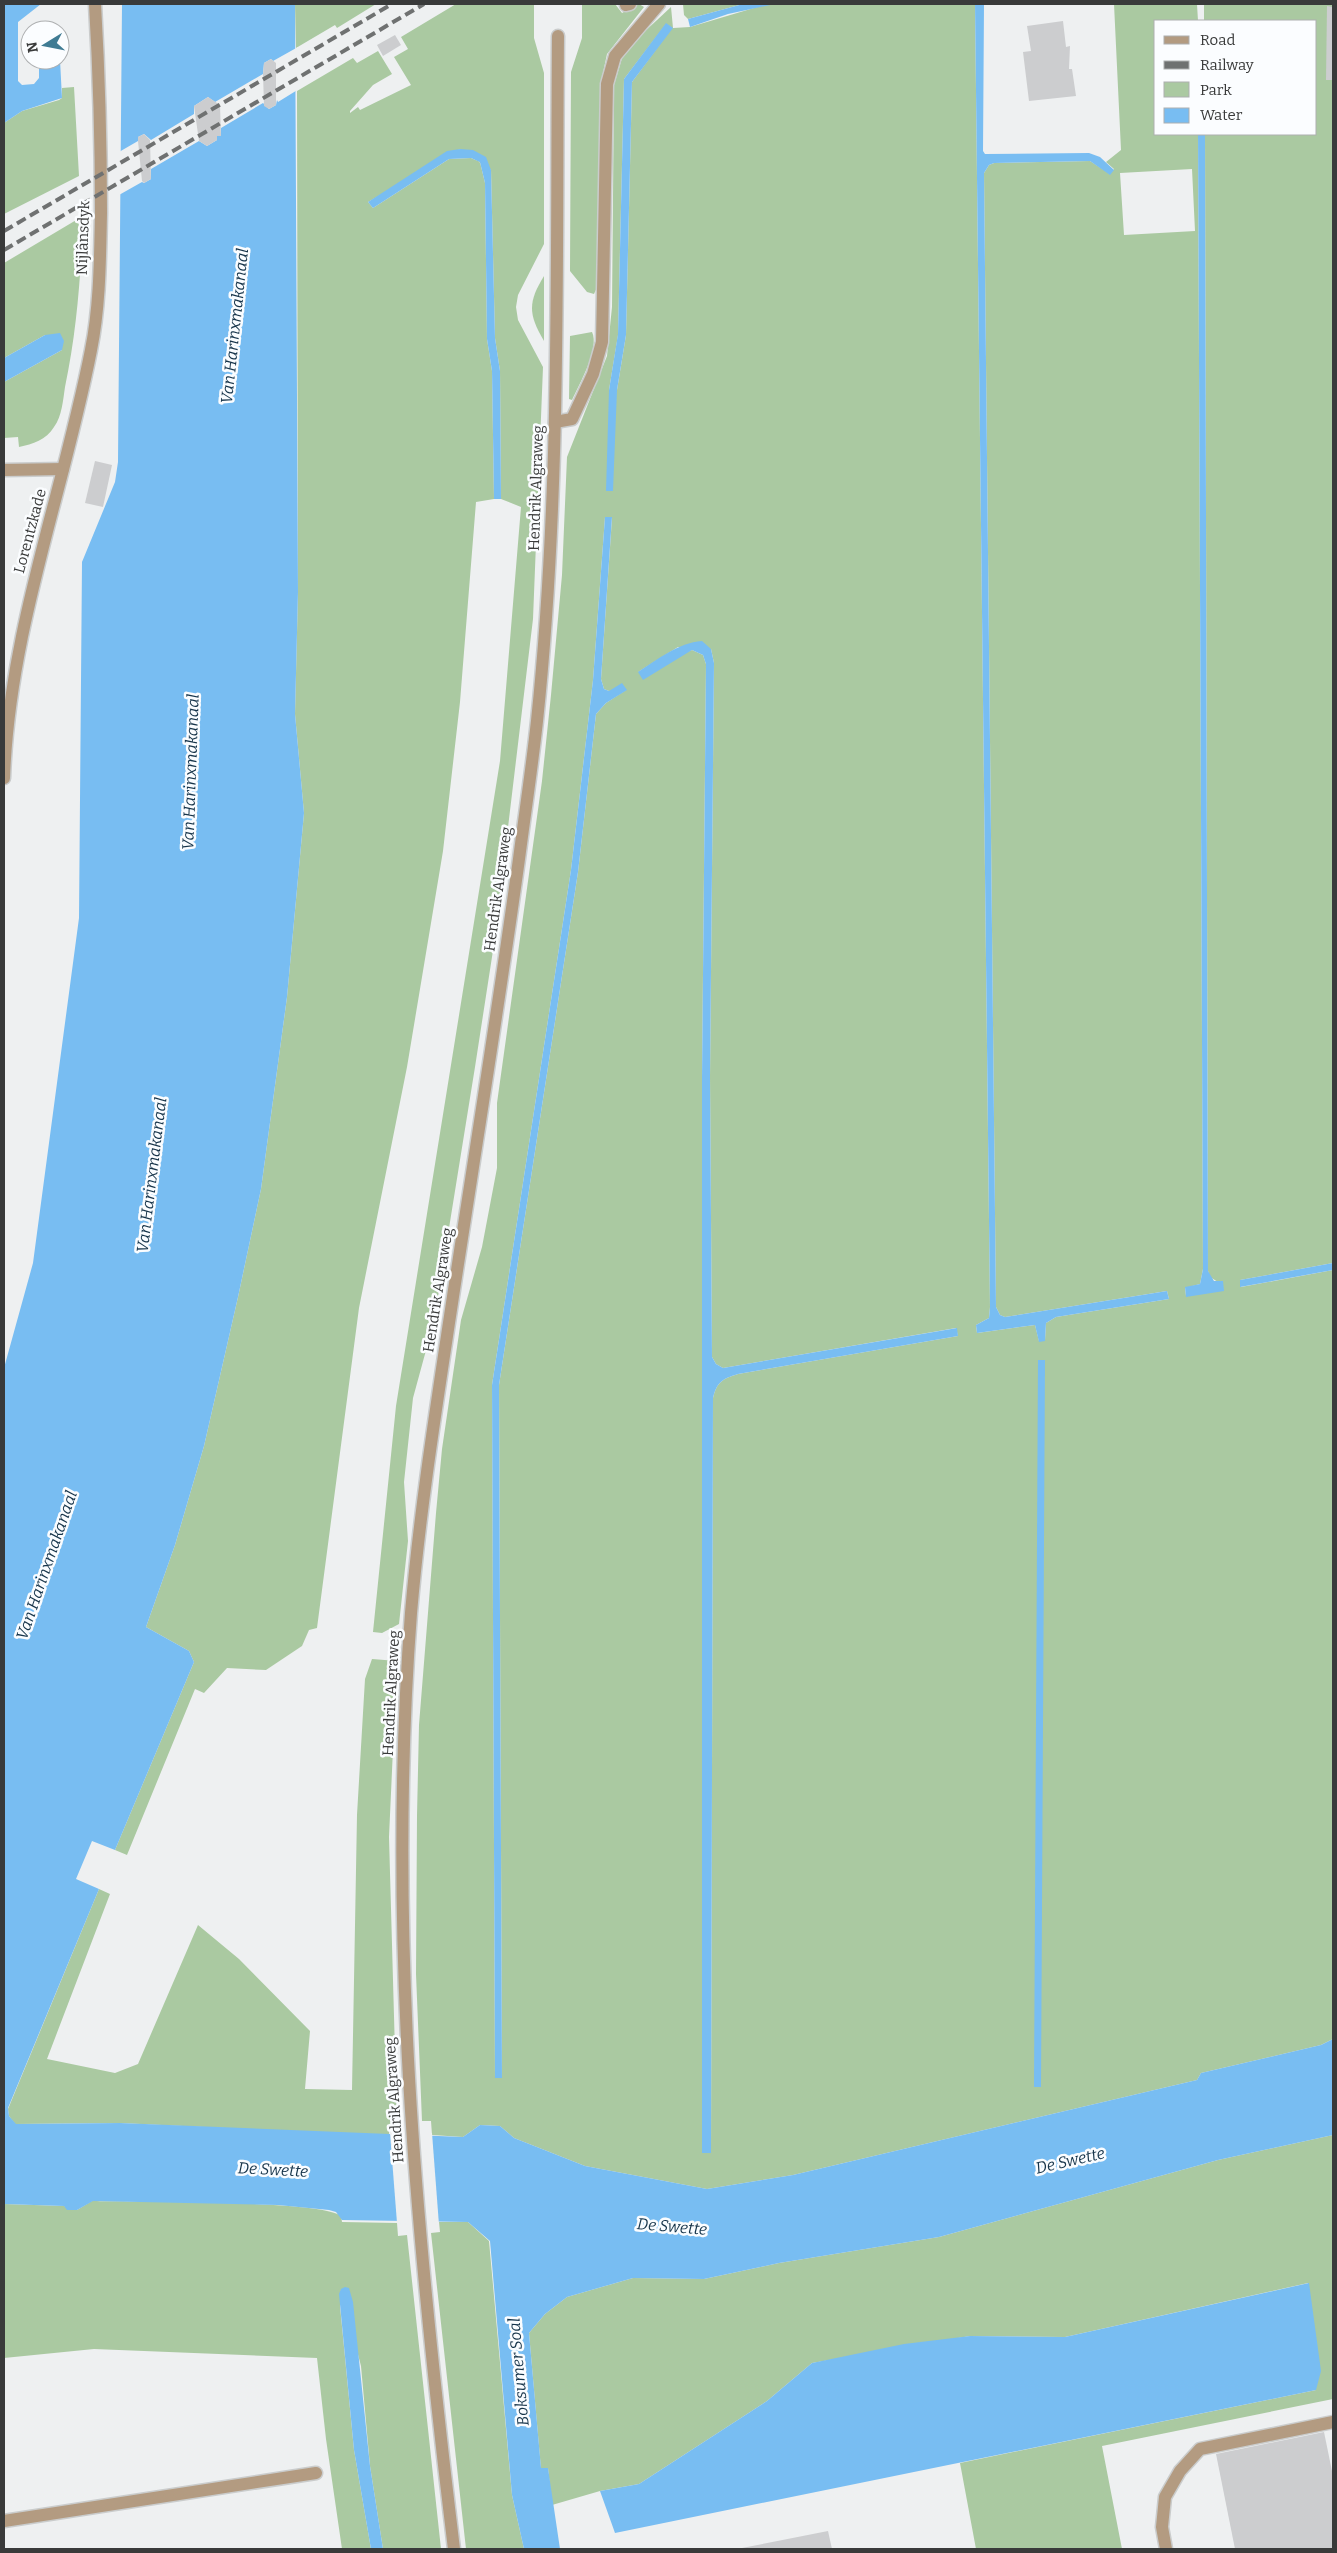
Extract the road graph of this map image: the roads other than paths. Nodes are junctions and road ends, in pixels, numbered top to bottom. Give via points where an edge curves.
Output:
1 (95, 4) edge
2 (659, 4) edge
3 (558, 36) dead end
4 (555, 422) junction
5 (63, 469) junction
6 (4, 470) edge
7 (4, 778) edge
8 (1333, 2422) edge
9 (316, 2474) dead end
10 (4, 2521) edge
11 (454, 2549) edge
12 (1166, 2549) edge

1 - 5 street, Nijlânsdyk via 101,137 98,293 92,348
2 - 4 street via 615,56 607,84 602,342 572,419
3 - 4 street, Hendrik Algraweg
4 - 11 street, Hendrik Algraweg via 552,516 537,723 506,950 428,1460 412,1611 402,1839 404,1970 420,2234
5 - 6 street
5 - 7 street, Lorentzkade via 29,597 18,654 10,701
8 - 12 street via 1200,2450 1180,2471 1165,2497 1162,2527
9 - 10 street

